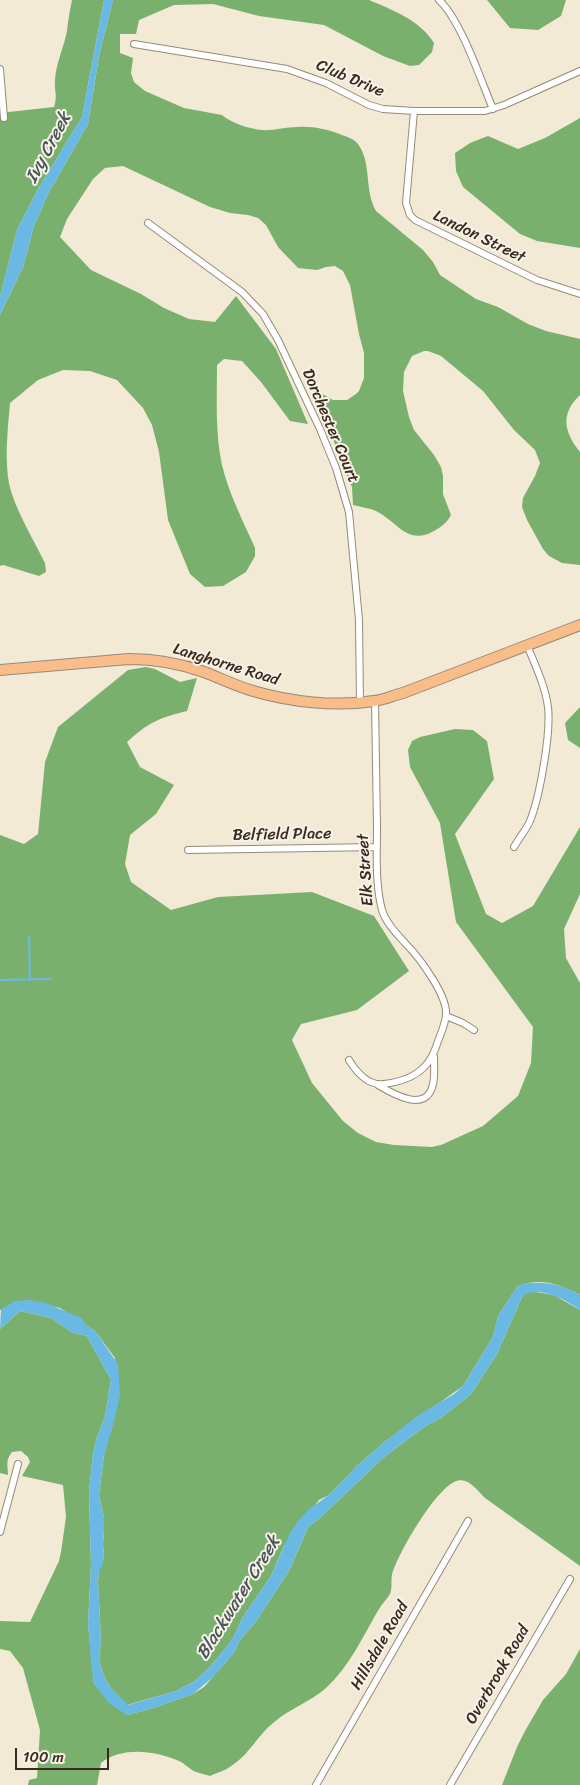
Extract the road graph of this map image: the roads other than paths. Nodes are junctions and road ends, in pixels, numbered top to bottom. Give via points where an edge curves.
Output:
1 (439, 0) edge
2 (134, 44) dead end
3 (0, 70) edge
4 (580, 71) edge
5 (493, 109) junction
6 (414, 111) junction
7 (4, 118) dead end
8 (148, 222) dead end
9 (580, 294) edge
10 (580, 624) edge
11 (527, 645) junction
12 (0, 670) edge
13 (375, 701) junction
14 (360, 702) junction
15 (377, 847) junction
16 (514, 847) dead end
17 (188, 850) dead end
18 (446, 1016) junction
19 (474, 1030) dead end
20 (434, 1056) junction
21 (349, 1060) dead end
22 (378, 1085) junction
23 (18, 1464) dead end
24 (468, 1522) dead end
25 (0, 1532) edge
26 (570, 1578) dead end
27 (316, 1785) edge
28 (450, 1785) edge

1 - 5 street via 452,16
2 - 6 street, Club Drive via 287,69 326,82 369,105
3 - 7 street
4 - 5 street, Club Drive
5 - 6 street, Club Drive via 476,112
6 - 9 street, Landon Street via 406,203 410,215 537,280
8 - 14 street, Dorchester Court via 242,292 263,314 320,430 349,512 359,620
10 - 11 main road, Langhorne Road
11 - 13 main road, Langhorne Road
11 - 16 street via 542,680 548,708 546,744 538,796 530,822
12 - 14 main road, Langhorne Road via 146,659 181,665 278,697 302,701
13 - 14 main road, Langhorne Road
13 - 15 street, Elk Street
15 - 17 street, Belfield Place
15 - 18 street, Elk Street via 378,888 383,912 392,929 416,954 438,989 446,1006
18 - 19 street
18 - 20 street
20 - 22 street via 416,1075
20 - 22 street via 433,1086 420,1099 399,1097
21 - 22 street via 355,1071
23 - 25 street
24 - 27 street, Hillsdale Road
26 - 28 street, Overbrook Road

